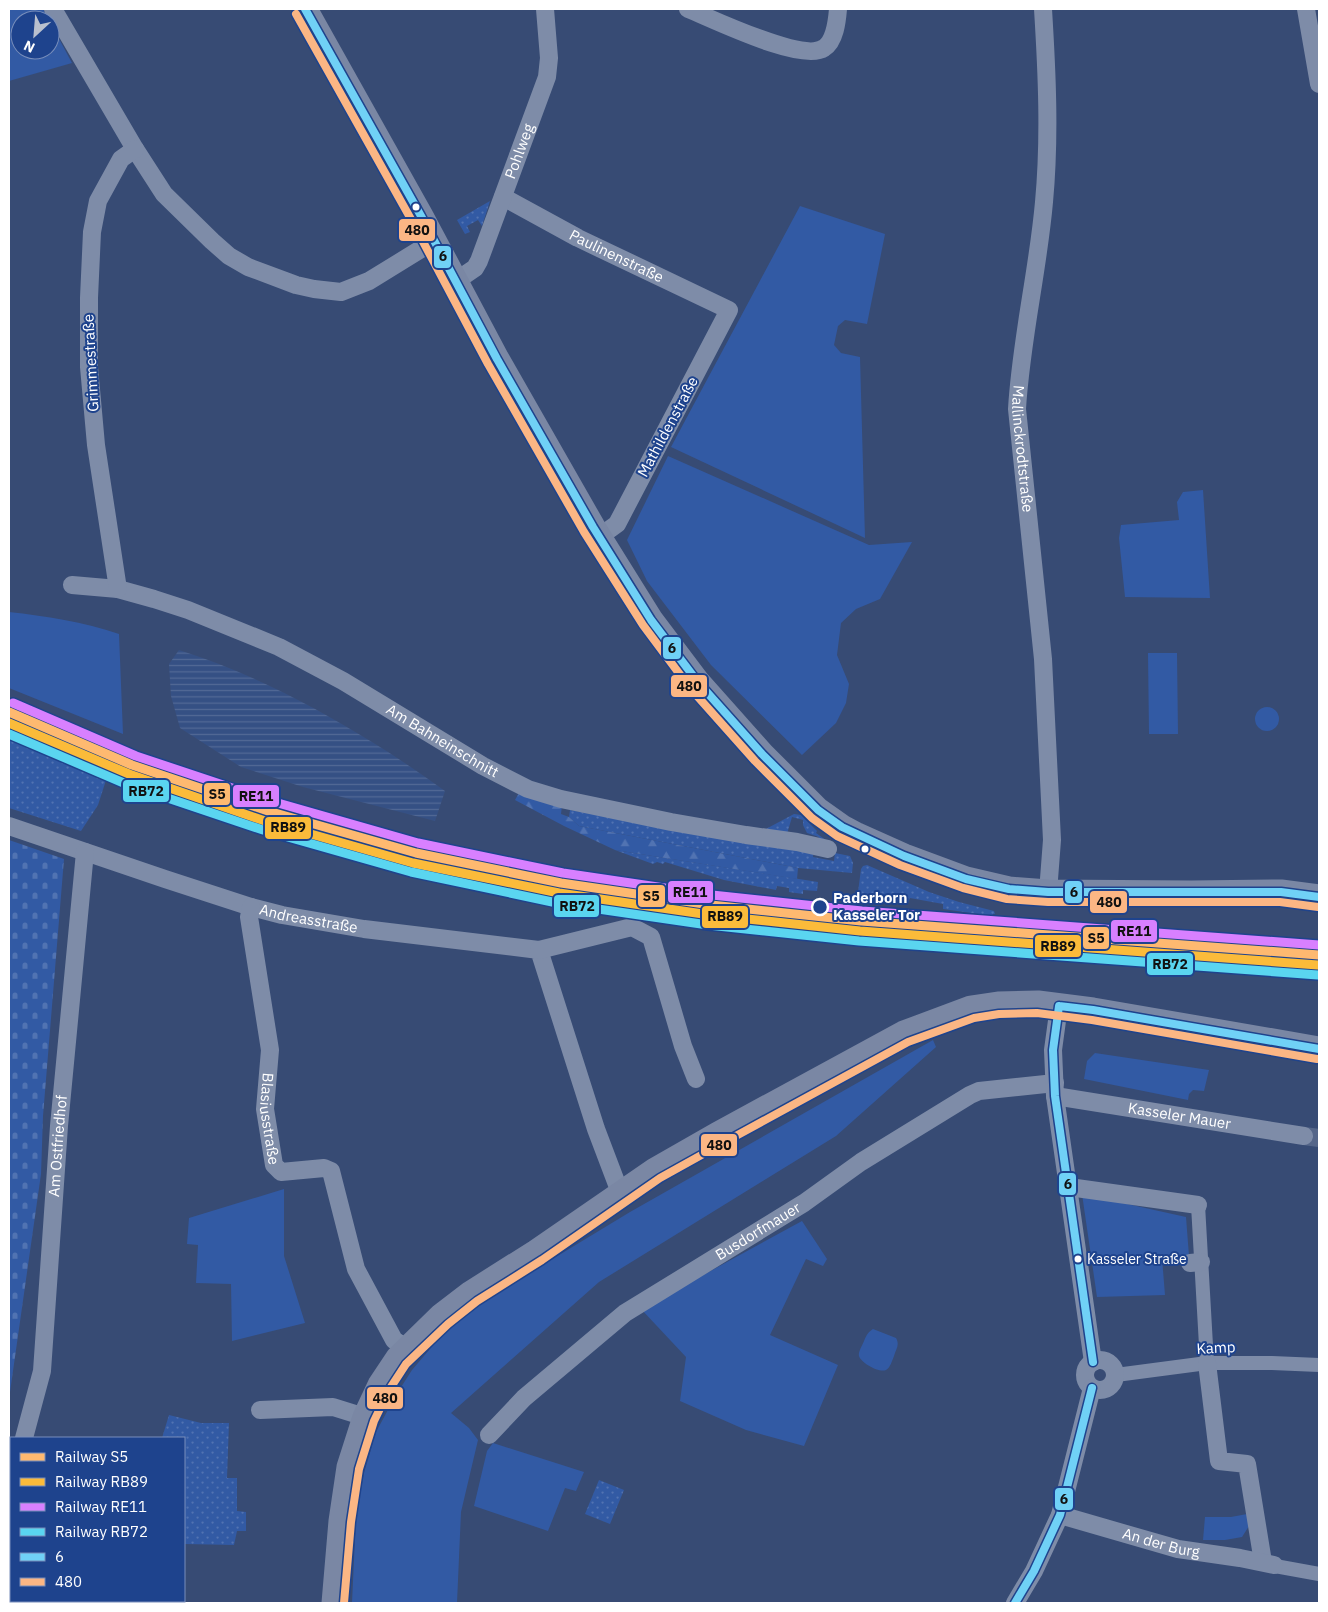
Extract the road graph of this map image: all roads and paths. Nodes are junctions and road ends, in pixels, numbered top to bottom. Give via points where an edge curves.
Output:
1 (54, 9) edge
2 (305, 9) edge
3 (545, 9) edge
4 (688, 9) edge
5 (838, 9) edge
6 (1043, 9) edge
7 (1306, 9) edge
8 (1319, 84) edge
9 (135, 149) junction
10 (503, 197) junction
11 (434, 241) junction
12 (456, 281) junction
13 (730, 310) joint
14 (599, 537) junction
15 (72, 585) dead end
16 (118, 589) junction
17 (9, 826) edge
18 (828, 849) dead end
19 (85, 852) junction
20 (1048, 892) junction
21 (1319, 897) edge
22 (250, 907) junction
23 (539, 950) junction
24 (1059, 1006) junction
25 (1319, 1049) edge
26 (696, 1079) dead end
27 (1055, 1090) junction
28 (1304, 1136) tunnel mouth
29 (1069, 1187) junction
30 (621, 1195) junction
31 (1198, 1205) joint
32 (407, 1349) junction
33 (1093, 1362) junction
34 (1206, 1363) junction
35 (1319, 1365) edge
36 (1116, 1375) junction
37 (1092, 1388) junction
38 (260, 1410) dead end
39 (365, 1418) junction
40 (489, 1435) dead end
41 (24, 1437) edge
42 (1060, 1515) junction
43 (1269, 1564) junction
44 (1319, 1574) edge
45 (334, 1603) edge
46 (1015, 1603) edge

1 - 9 street
2 - 11 main road
3 - 10 street, Pohlweg via 549,58 547,76
4 - 5 street via 802,52 824,49 831,40
6 - 20 street, Mallinckrodtstraße via 1047,143 1044,203 1019,368 1017,409 1043,659 1052,840
7 - 8 street
9 - 11 street via 164,194 219,248 248,267 296,285 341,292 370,281
9 - 16 street, Grimmestraße via 121,159 98,201 92,232 89,298 89,367 96,445
10 - 12 street, Pohlweg via 475,268
10 - 13 street, Paulinenstraße via 578,238
11 - 12 main road
12 - 14 main road
13 - 14 street, Mathildenstraße via 617,524
14 - 20 main road via 651,620 692,674 818,810 857,835 966,879 1009,890
15 - 16 street, Am Bahneinschnitt
16 - 18 street, Am Bahneinschnitt via 188,610 279,647 528,790 671,822
17 - 19 street, Andreasstraße
19 - 22 street, Andreasstraße
19 - 41 street, Am Ostfriedhof via 58,1126 42,1371
20 - 21 main road via 1281,892
22 - 23 street, Andreasstraße via 337,924
22 - 32 street, Blasiusstraße via 270,1050 265,1109 274,1165 282,1172 324,1168 331,1171 356,1269 394,1340
23 - 26 street, Andreasstraße via 632,927 651,937
23 - 30 street via 596,1129
24 - 25 main road
24 - 27 street via 1053,1050
24 - 30 main road via 1038,1003 971,1008 904,1033 654,1170
27 - 28 street, Kasseler Mauer
27 - 29 street
27 - 40 street, Busdorfmauer via 979,1091 970,1094 861,1162 804,1203 625,1313 524,1398
29 - 31 street
29 - 33 street
30 - 32 main road via 472,1293 441,1316
31 - 34 street via 1196,1262
32 - 39 main road via 380,1385
33 - 36 street via 1108,1362
33 - 37 street via 1085,1374 1086,1382
34 - 35 street, Kamp
34 - 36 street, Kamp
34 - 43 street via 1219,1461 1247,1464
36 - 37 street via 1106,1390
37 - 42 street
38 - 39 street via 333,1407
39 - 45 main road via 348,1476
42 - 43 street, An der Burg via 1178,1549
42 - 46 street
43 - 44 street

